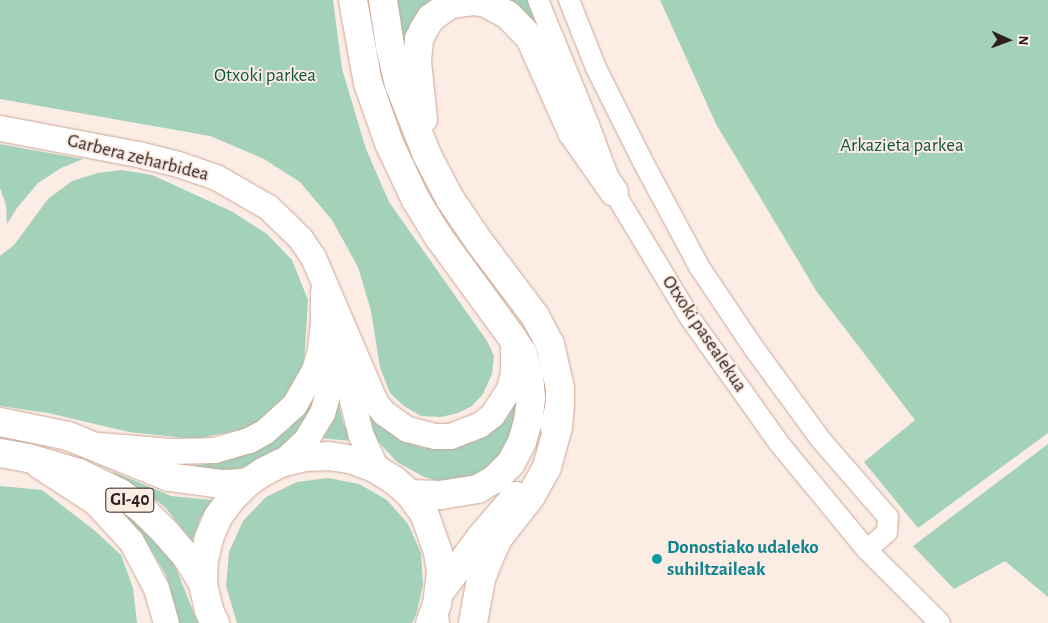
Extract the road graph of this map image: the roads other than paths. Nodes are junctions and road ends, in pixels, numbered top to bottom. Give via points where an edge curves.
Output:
1 (353, 0) edge
2 (383, 0) edge
3 (538, 0) edge
4 (569, 0) edge
5 (0, 128) edge
6 (427, 156) junction
7 (614, 192) junction
8 (323, 278) junction
9 (343, 329) junction
10 (513, 339) junction
11 (560, 403) junction
12 (0, 422) edge
13 (90, 444) junction
14 (0, 453) edge
15 (28, 458) junction
16 (281, 463) junction
17 (376, 469) junction
18 (247, 483) junction
19 (410, 494) junction
20 (867, 550) junction
21 (204, 583) junction
22 (434, 614) edge
23 (166, 623) edge
24 (214, 623) edge
25 (473, 623) edge
26 (940, 623) edge

1 - 10 main road via 370,91 389,143 416,200 438,236
2 - 6 main road via 399,84
3 - 7 street, Otxoki pasealekua
4 - 20 street via 600,76 700,268 752,347 822,440 888,517 887,532
5 - 8 street, Garbera zeharbidea via 138,154 216,177 248,194 280,219 300,238
6 - 7 main road via 417,62 419,39 431,18 450,4 486,3 508,15 530,38 572,132
6 - 11 main road via 480,244 543,330 555,358
7 - 20 street, Otxoki pasealekua via 690,318 778,442
8 - 9 street, Garbera zeharbidea
8 - 13 street via 323,320 314,370 294,405 265,431 249,440 214,450 171,451
8 - 16 street, Garbera zeharbidea via 332,358 328,397 319,420 305,441
9 - 10 street, Garbera zeharbidea via 372,395 384,413 407,429 435,436 465,432 479,425 502,403 513,373
9 - 17 street, Garbera zeharbidea via 352,400 360,433
10 - 19 main road via 529,375 531,398 526,428 511,463 495,479 478,489 442,495
11 - 22 main road via 552,438 536,469 481,537
11 - 25 main road via 558,427 547,467 489,558 481,579
12 - 13 main road, GI-40 via 68,436
13 - 18 main road, GI-40 via 169,476 212,483
14 - 15 main road, GI-40
15 - 21 main road, GI-40 via 79,473 120,492 165,532
15 - 23 street via 95,502 114,521 145,564
16 - 17 main road via 329,456 353,460
16 - 18 main road
17 - 19 main road
18 - 21 main road via 231,499 215,524 204,560
19 - 22 main road via 424,513 438,552 441,572
20 - 26 street, Otxoki pasealekua
21 - 24 main road

